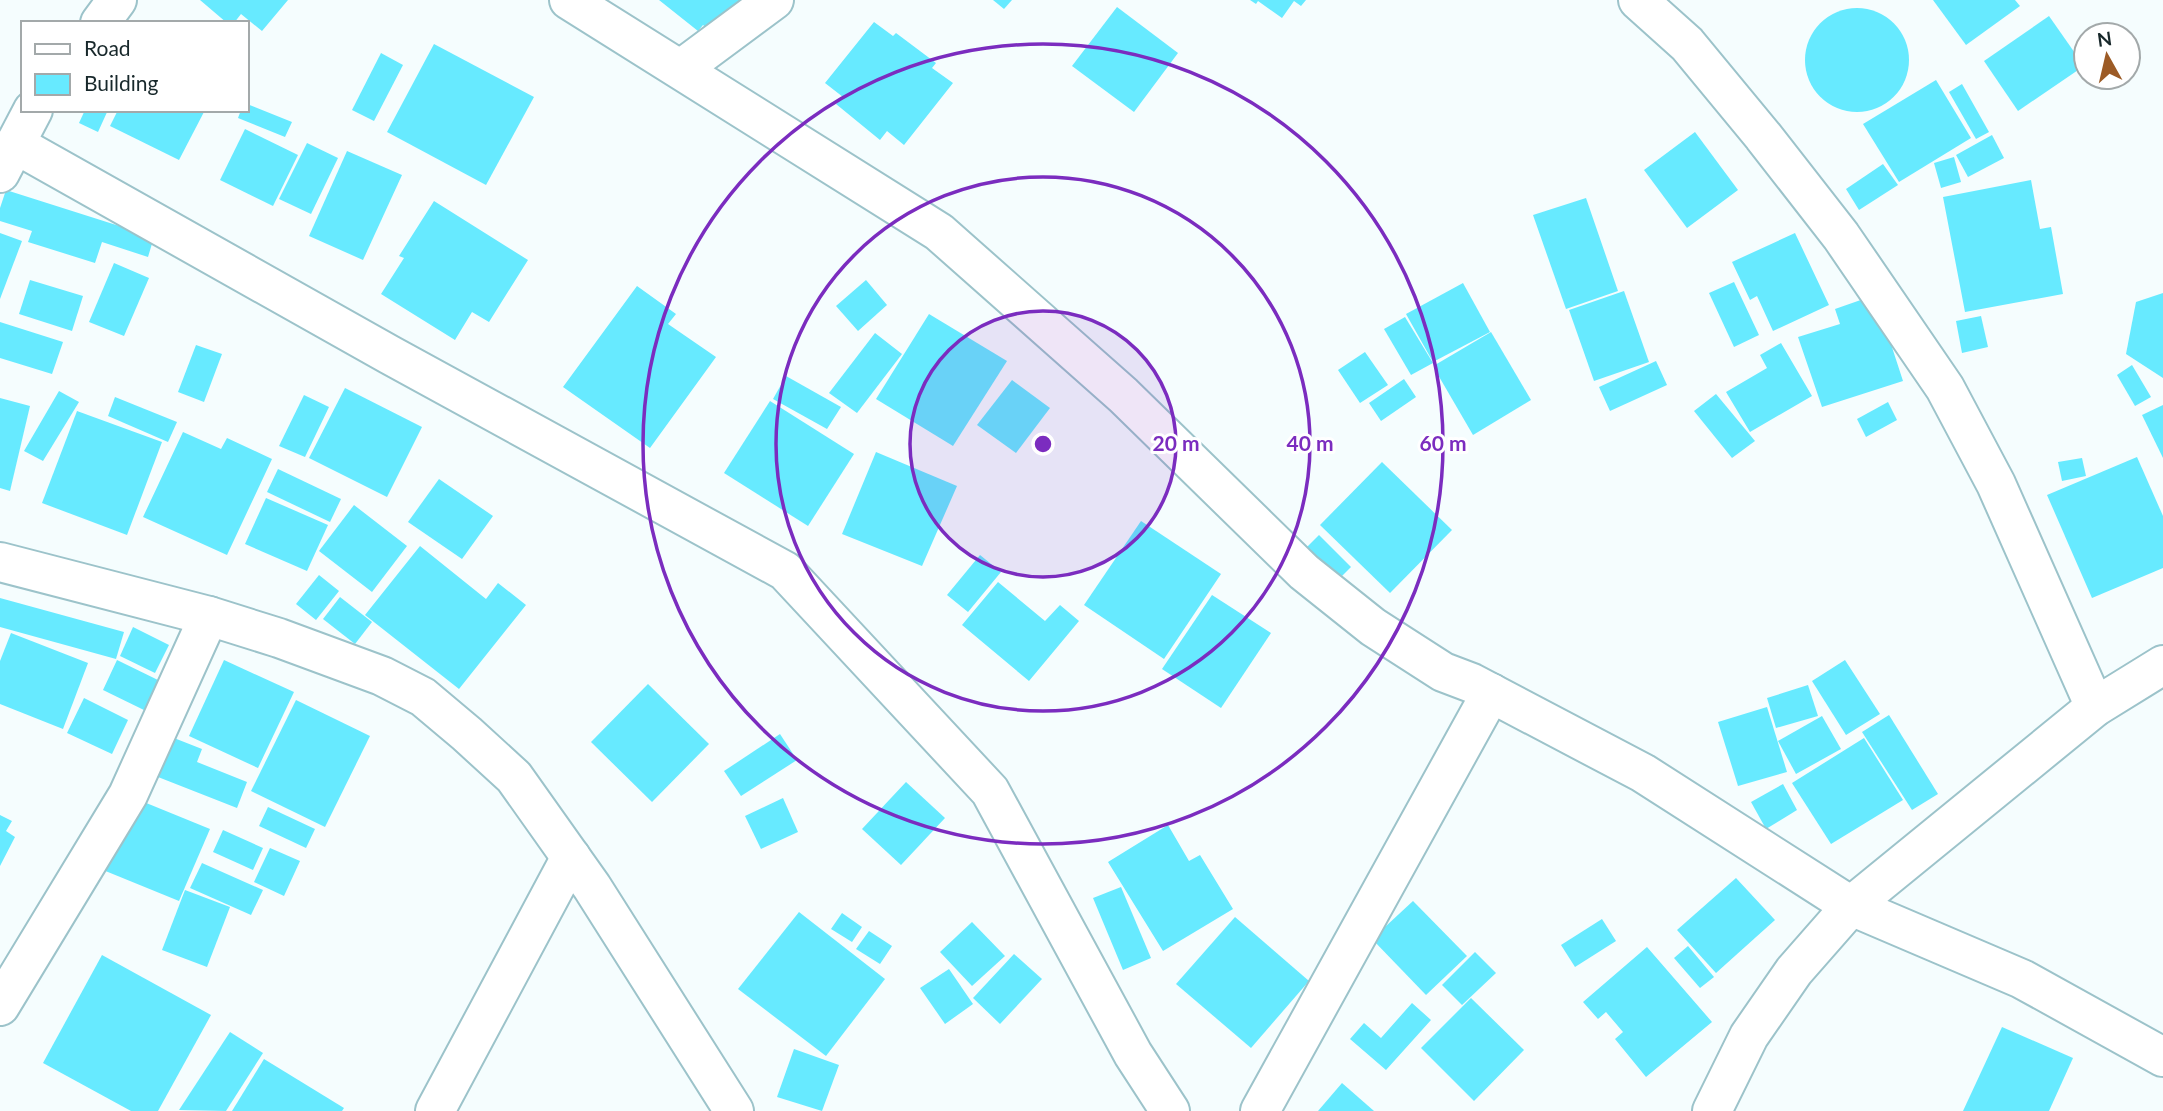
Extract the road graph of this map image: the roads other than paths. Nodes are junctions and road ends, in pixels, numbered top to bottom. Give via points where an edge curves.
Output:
1 (117, 0) edge
2 (569, 0) edge
3 (774, 0) edge
4 (1638, 0) edge
5 (101, 21) edge
6 (681, 69) junction
7 (32, 112) edge
8 (8, 159) edge
9 (0, 562) edge
10 (209, 616) junction
11 (2163, 665) edge
12 (1490, 693) junction
13 (2095, 706) junction
14 (571, 858) junction
15 (1851, 906) junction
16 (0, 1006) edge
17 (2163, 1058) edge
18 (435, 1111) edge
19 (734, 1111) edge
20 (1170, 1111) edge
21 (1261, 1111) edge
22 (1712, 1111) edge

1 - 5 street
2 - 6 street
3 - 6 street
4 - 13 street via 1687,44 1794,176 1945,388 1996,484
6 - 12 street via 939,232 1123,395 1304,572 1373,627 1443,672
7 - 8 street
8 - 20 street via 390,355 785,571 990,791 1133,1054
9 - 10 street
10 - 14 street via 382,676 423,697 514,777
10 - 16 street via 128,795
11 - 13 street
12 - 15 street via 1643,773
12 - 21 street
13 - 15 street
14 - 18 street
14 - 19 street
15 - 17 street via 2022,979
15 - 22 street via 1794,971 1761,1019

